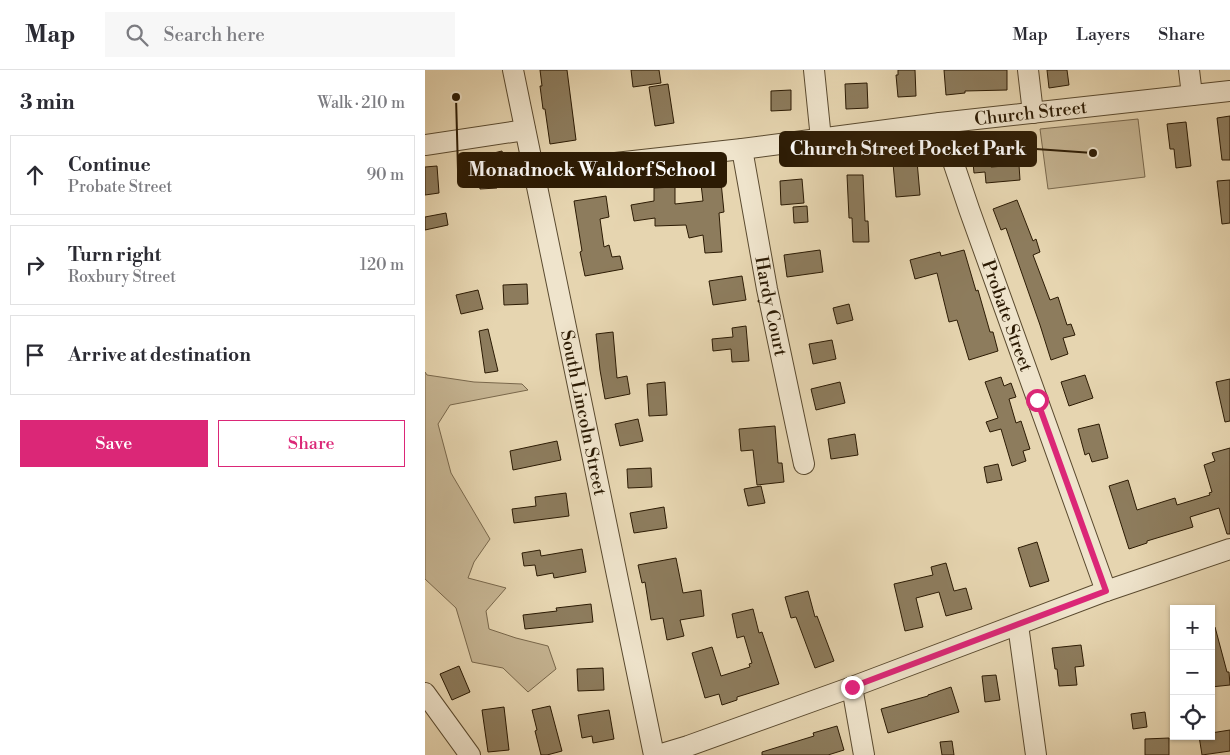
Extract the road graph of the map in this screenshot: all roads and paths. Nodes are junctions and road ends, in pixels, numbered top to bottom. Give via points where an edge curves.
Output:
1 (513, 70) edge
2 (814, 70) edge
3 (1028, 70) edge
4 (1189, 70) edge
5 (1230, 91) edge
6 (1192, 95) junction
7 (1033, 113) junction
8 (940, 123) junction
9 (525, 130) junction
10 (821, 139) junction
11 (425, 145) edge
12 (742, 149) junction
13 (534, 171) junction
14 (804, 464) dead end
15 (1230, 549) edge
16 (1106, 591) junction
17 (1018, 625) junction
18 (852, 687) junction
19 (425, 692) edge
20 (470, 755) edge
21 (654, 755) edge
22 (658, 755) edge
23 (863, 755) edge
24 (1036, 755) edge

1 - 9 street, South Lincoln Street
2 - 10 street
3 - 7 street
4 - 6 street
5 - 6 street, Church Street
6 - 7 street, Church Street
7 - 8 street, Church Street
8 - 10 street, Church Street
8 - 16 street, Probate Street
9 - 11 street
9 - 13 street, South Lincoln Street
10 - 12 street, Church Street
12 - 13 street, Church Street
12 - 14 street, Hardy Court
13 - 21 street, South Lincoln Street
15 - 16 street
16 - 17 street
17 - 18 street
17 - 24 street
18 - 22 street
18 - 23 street
19 - 20 street

